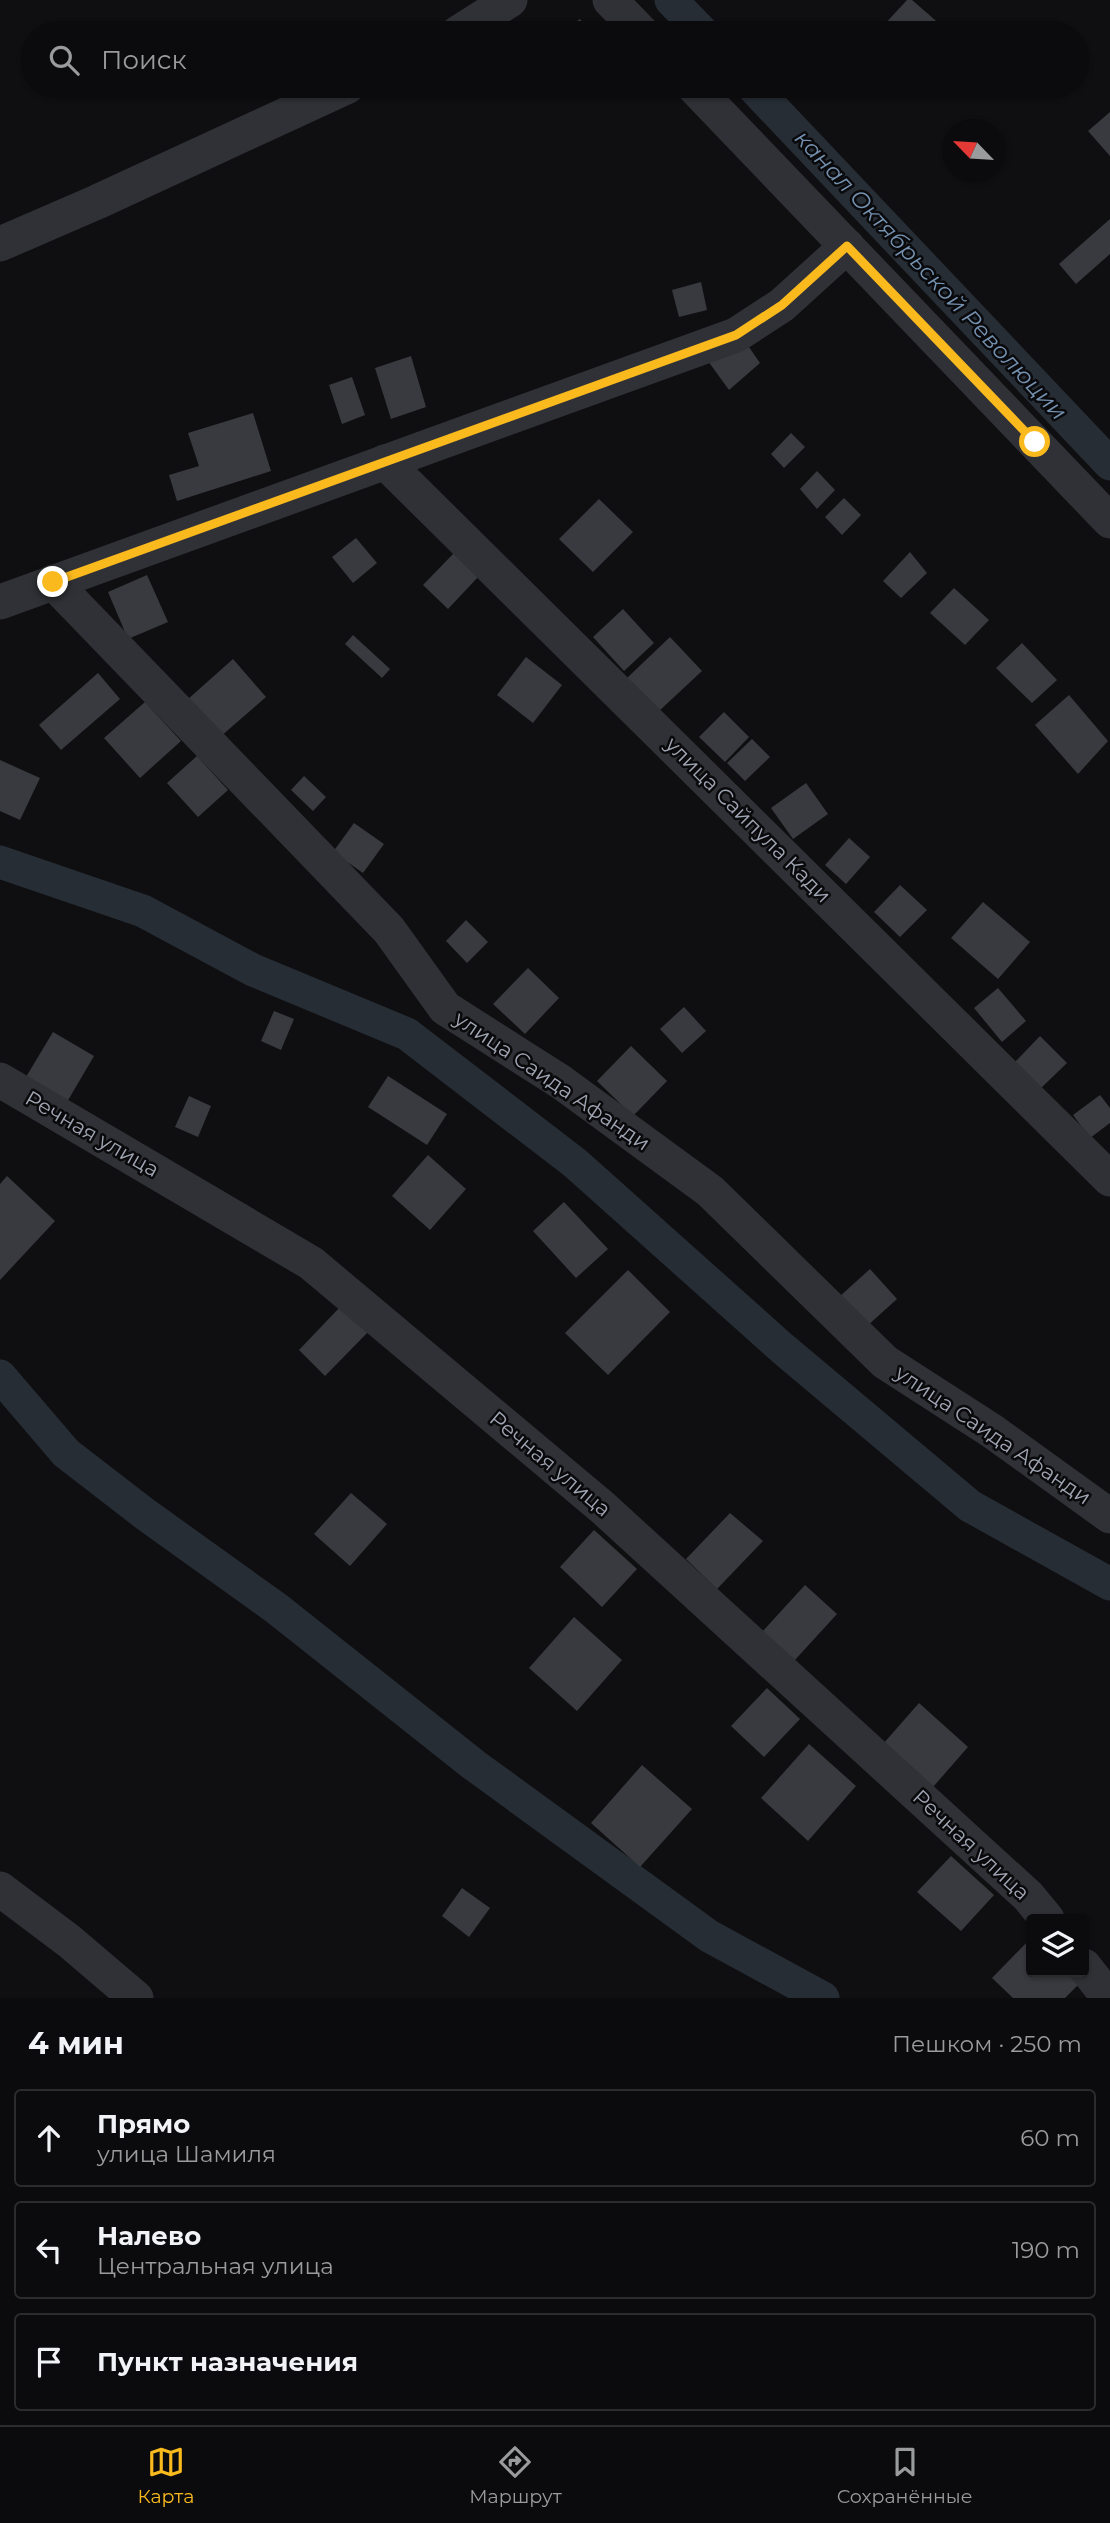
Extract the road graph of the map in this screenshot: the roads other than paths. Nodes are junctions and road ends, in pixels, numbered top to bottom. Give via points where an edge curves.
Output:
1 (510, 0) edge
2 (610, 0) edge
3 (477, 21) edge
4 (630, 21) edge
5 (322, 98) edge
6 (705, 98) edge
7 (0, 244) edge
8 (847, 246) junction
9 (385, 462) junction
10 (1110, 521) edge
11 (53, 582) junction
12 (0, 602) edge
13 (0, 1080) edge
14 (1110, 1179) edge
15 (1110, 1516) edge
16 (0, 1889) edge
17 (1043, 1914) edge
18 (1089, 1972) edge
19 (136, 1998) edge
20 (1109, 1998) edge

1 - 3 street
2 - 4 street
5 - 7 street
6 - 8 street
8 - 9 street via 782,305 736,335
8 - 10 street
9 - 11 street
9 - 14 street, улица Сайпула Кади
11 - 12 street
11 - 15 street, улица Саида Афанди via 389,930 445,1008 561,1082 710,1191 886,1362
13 - 17 street, Речная улица via 311,1263 603,1507
16 - 19 street
18 - 20 street

